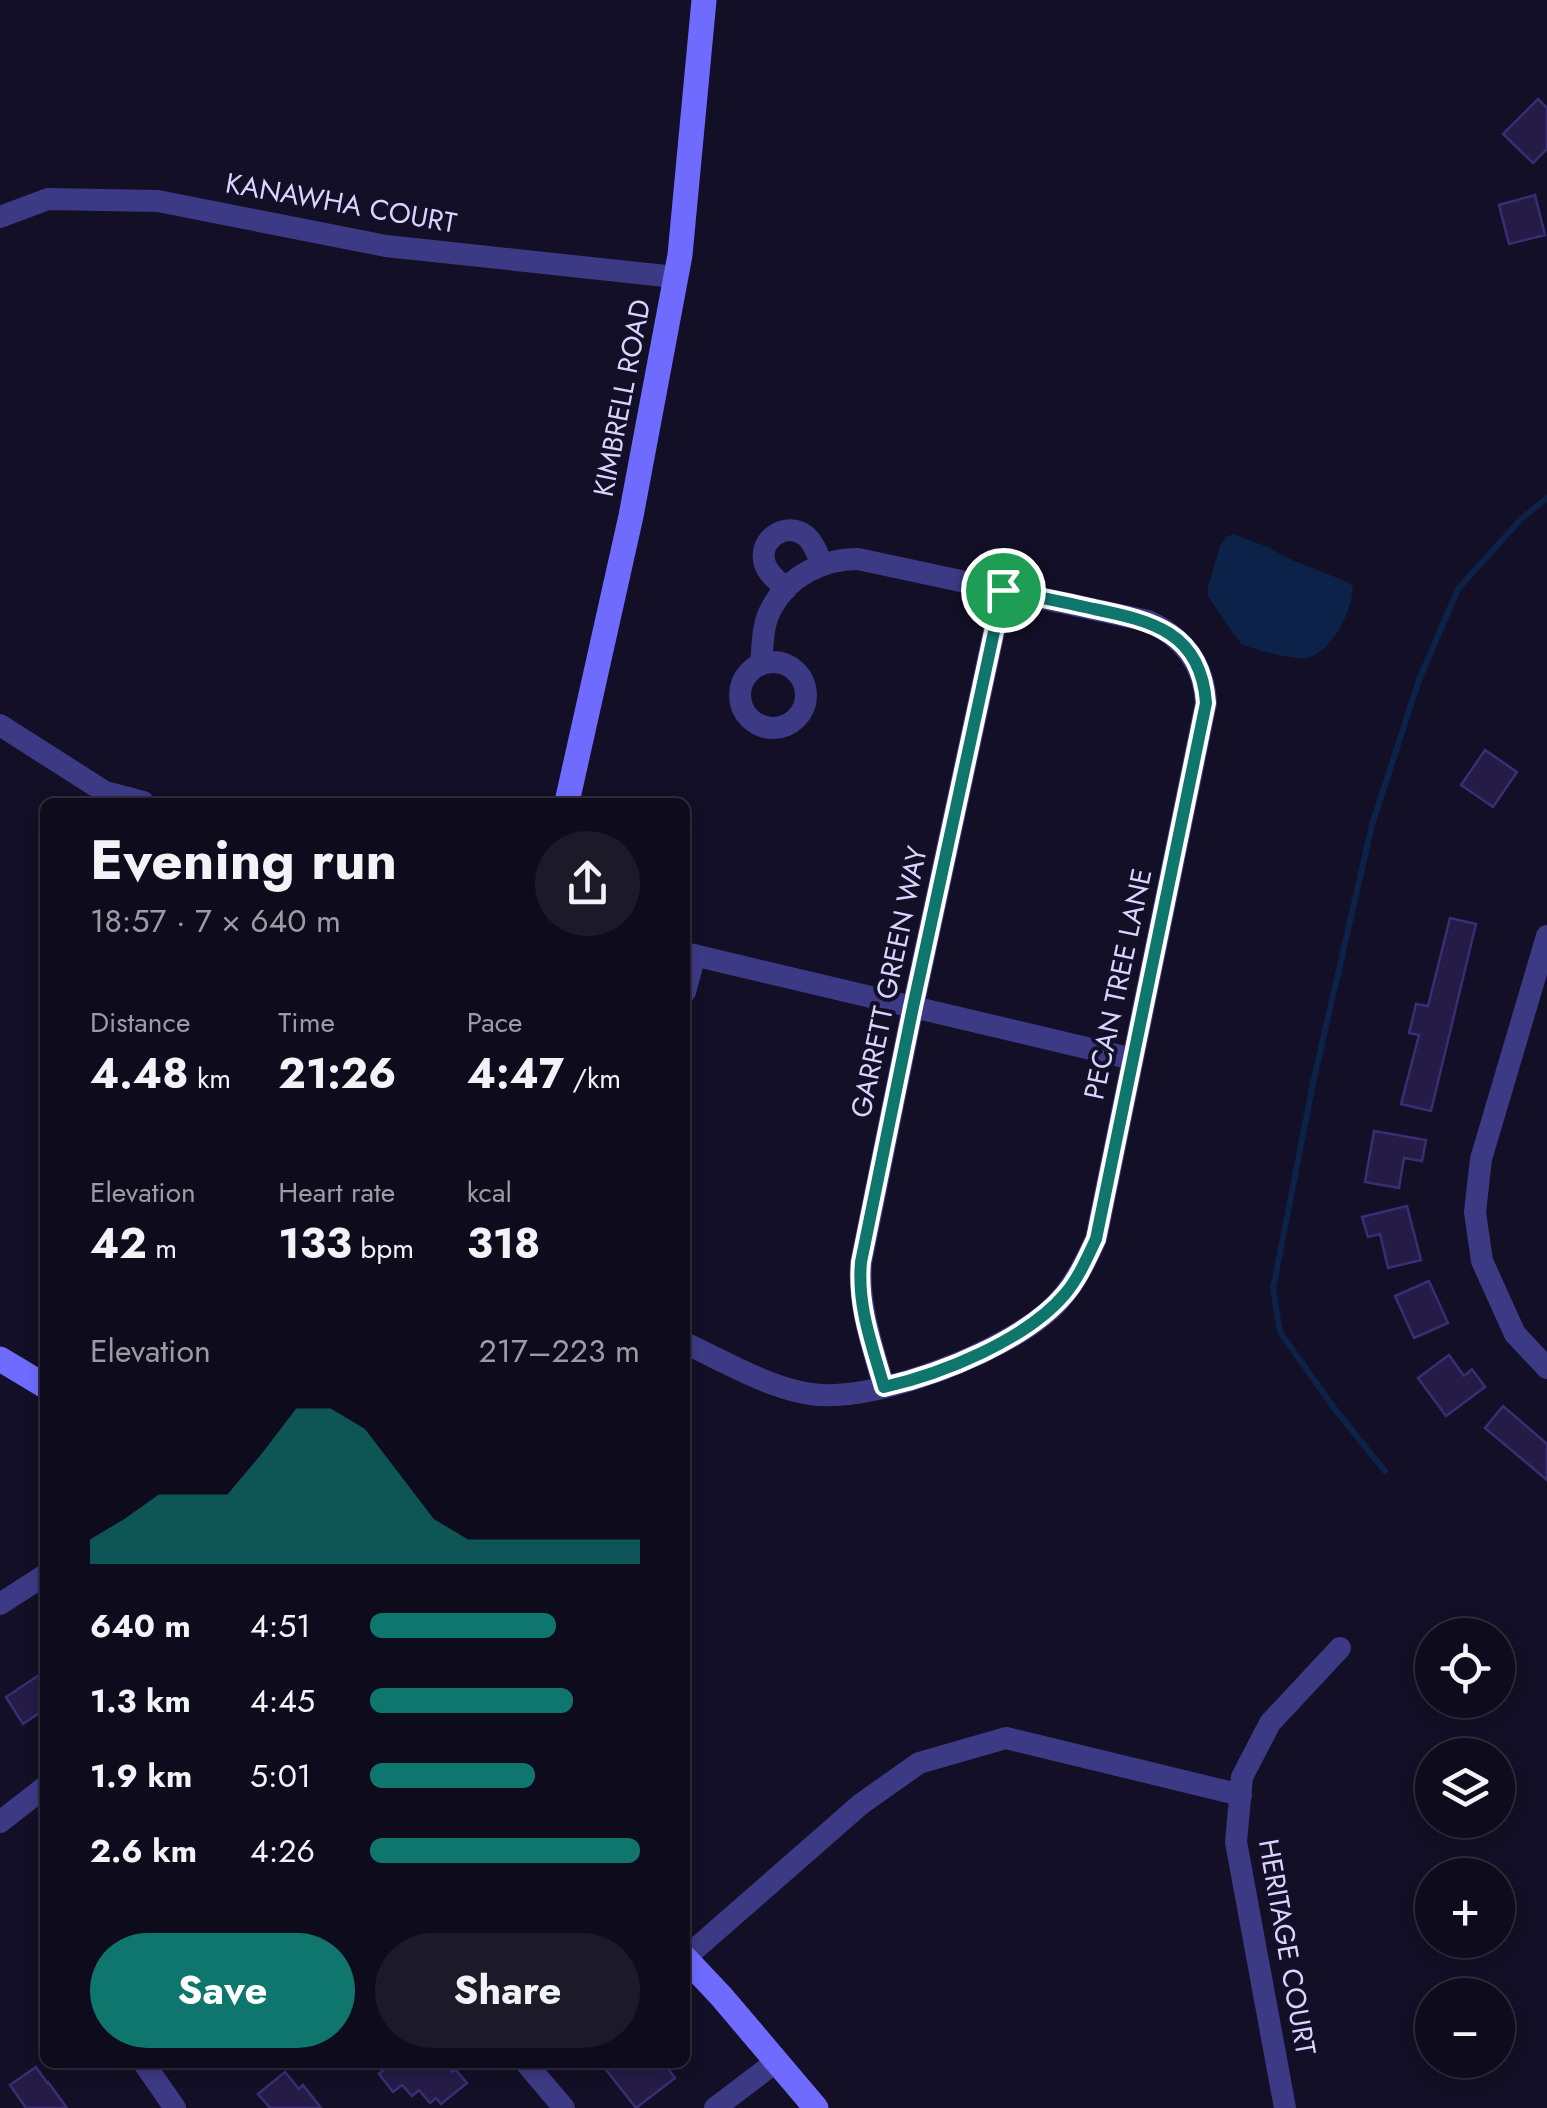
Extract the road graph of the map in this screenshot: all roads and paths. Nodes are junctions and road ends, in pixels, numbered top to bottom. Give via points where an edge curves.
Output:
1 (704, 0) edge
2 (0, 217) edge
3 (675, 277) junction
4 (822, 564) junction
5 (786, 589) junction
6 (1003, 590) junction
7 (760, 664) dead end
8 (0, 725) edge
9 (128, 798) edge
10 (568, 798) edge
11 (1546, 944) edge
12 (690, 954) edge
13 (913, 1007) junction
14 (1133, 1059) junction
15 (690, 1345) edge
16 (0, 1359) edge
17 (1547, 1368) edge
18 (40, 1383) edge
19 (884, 1387) junction
20 (40, 1578) edge
21 (0, 1604) edge
22 (1340, 1648) dead end
23 (40, 1792) edge
24 (1241, 1795) junction
25 (0, 1822) edge
26 (690, 1954) edge
27 (690, 1963) edge
28 (776, 2061) junction
29 (147, 2068) edge
30 (531, 2068) edge
31 (175, 2108) edge
32 (564, 2108) edge
33 (715, 2108) edge
34 (816, 2108) edge
35 (1285, 2108) edge

1 - 3 street, KIMBRELL ROAD
2 - 3 street, KANAWHA COURT via 48,200 158,201 386,246
3 - 10 street, KIMBRELL ROAD
4 - 5 street
4 - 5 street via 801,533 778,533 764,552 767,569
4 - 6 street, PECAN TREE LANE via 858,559
5 - 7 street via 764,627
6 - 13 street, GARRETT GREEN WAY
6 - 14 street, PECAN TREE LANE via 1148,621 1179,640 1202,675 1203,720
8 - 9 street via 105,792
11 - 17 street via 1481,1159 1475,1212 1482,1261 1508,1320
12 - 13 street
13 - 14 street
13 - 19 street, GARRETT GREEN WAY via 859,1284
14 - 19 street, PECAN TREE LANE via 1096,1239 1068,1291 999,1344
15 - 19 street, PECAN TREE LANE via 796,1391 852,1394
16 - 18 street
20 - 21 street
22 - 24 street, HERITAGE COURT via 1270,1723 1242,1777
23 - 25 street
24 - 26 street via 1006,1738 919,1763 861,1804
24 - 35 street, HERITAGE COURT via 1236,1842
27 - 28 street
28 - 33 street
28 - 34 street
29 - 31 street
30 - 32 street

